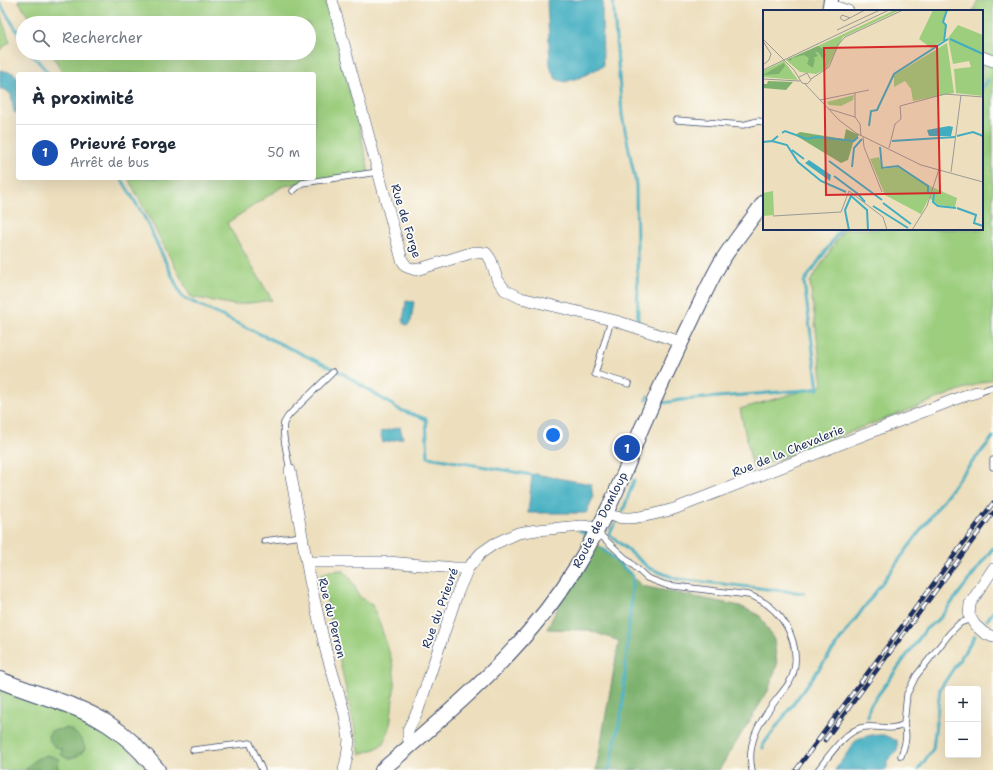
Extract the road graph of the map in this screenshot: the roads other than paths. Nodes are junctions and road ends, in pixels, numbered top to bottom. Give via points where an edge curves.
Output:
1 (332, 0) edge
2 (830, 5) edge
3 (845, 10) edge
4 (983, 58) edge
5 (993, 61) edge
6 (677, 120) dead end
7 (763, 122) edge
8 (378, 172) junction
9 (293, 191) dead end
10 (763, 203) edge
11 (611, 320) junction
12 (681, 342) junction
13 (333, 372) dead end
14 (629, 384) dead end
15 (993, 387) edge
16 (977, 392) joint
17 (993, 460) edge
18 (993, 467) edge
19 (290, 470) joint
20 (606, 513) junction
21 (596, 531) junction
22 (302, 536) junction
23 (264, 541) dead end
24 (307, 562) junction
25 (468, 568) junction
26 (993, 569) edge
27 (972, 619) junction
28 (993, 637) edge
29 (0, 680) edge
30 (904, 724) junction
31 (412, 745) junction
32 (193, 750) dead end
33 (901, 756) dead end
34 (157, 770) edge
35 (262, 770) edge
36 (344, 770) edge
37 (382, 770) edge
38 (752, 770) edge
39 (818, 770) edge

1 - 8 street, Rue de Forge
2 - 3 street
4 - 5 street
6 - 7 lane via 743,125
8 - 9 lane via 302,183
8 - 11 street, Rue de Forge via 402,260 407,267 416,270 474,252 486,253 492,260 497,279 505,290 521,298
10 - 12 street, Route de Domloup via 721,262
11 - 12 street, Rue de Forge
11 - 14 lane via 595,374
12 - 20 street, Route de Domloup
13 - 19 lane via 287,418 284,435
15 - 16 lane
16 - 20 street, Rue de la Chevalerie via 674,509 631,518 615,517
17 - 18 lane
19 - 22 street, Rue du Perron
20 - 21 street, Route de Domloup
21 - 25 street, Rue du Prieuré via 591,527 582,526 518,533 481,553
21 - 31 street, Route de Domloup via 578,565 515,649 477,688
21 - 38 lane via 647,578 666,585 749,594 760,598 777,611 784,621 795,650 794,668 789,683 755,731 751,743
22 - 23 lane
22 - 24 street, Rue du Perron
24 - 25 street via 389,562
24 - 36 street, Rue du Perron via 326,651 345,715 349,740
25 - 31 street, Rue du Prieuré via 418,710 408,730 408,738
26 - 27 street via 970,604 969,615
27 - 28 street via 984,633
27 - 30 lane via 960,623 950,633 916,676 907,694
29 - 34 main road via 108,723 134,744
30 - 33 lane via 906,743
30 - 39 lane via 891,729 856,729 841,741
31 - 37 street, Route de Domloup
32 - 35 lane via 250,743

